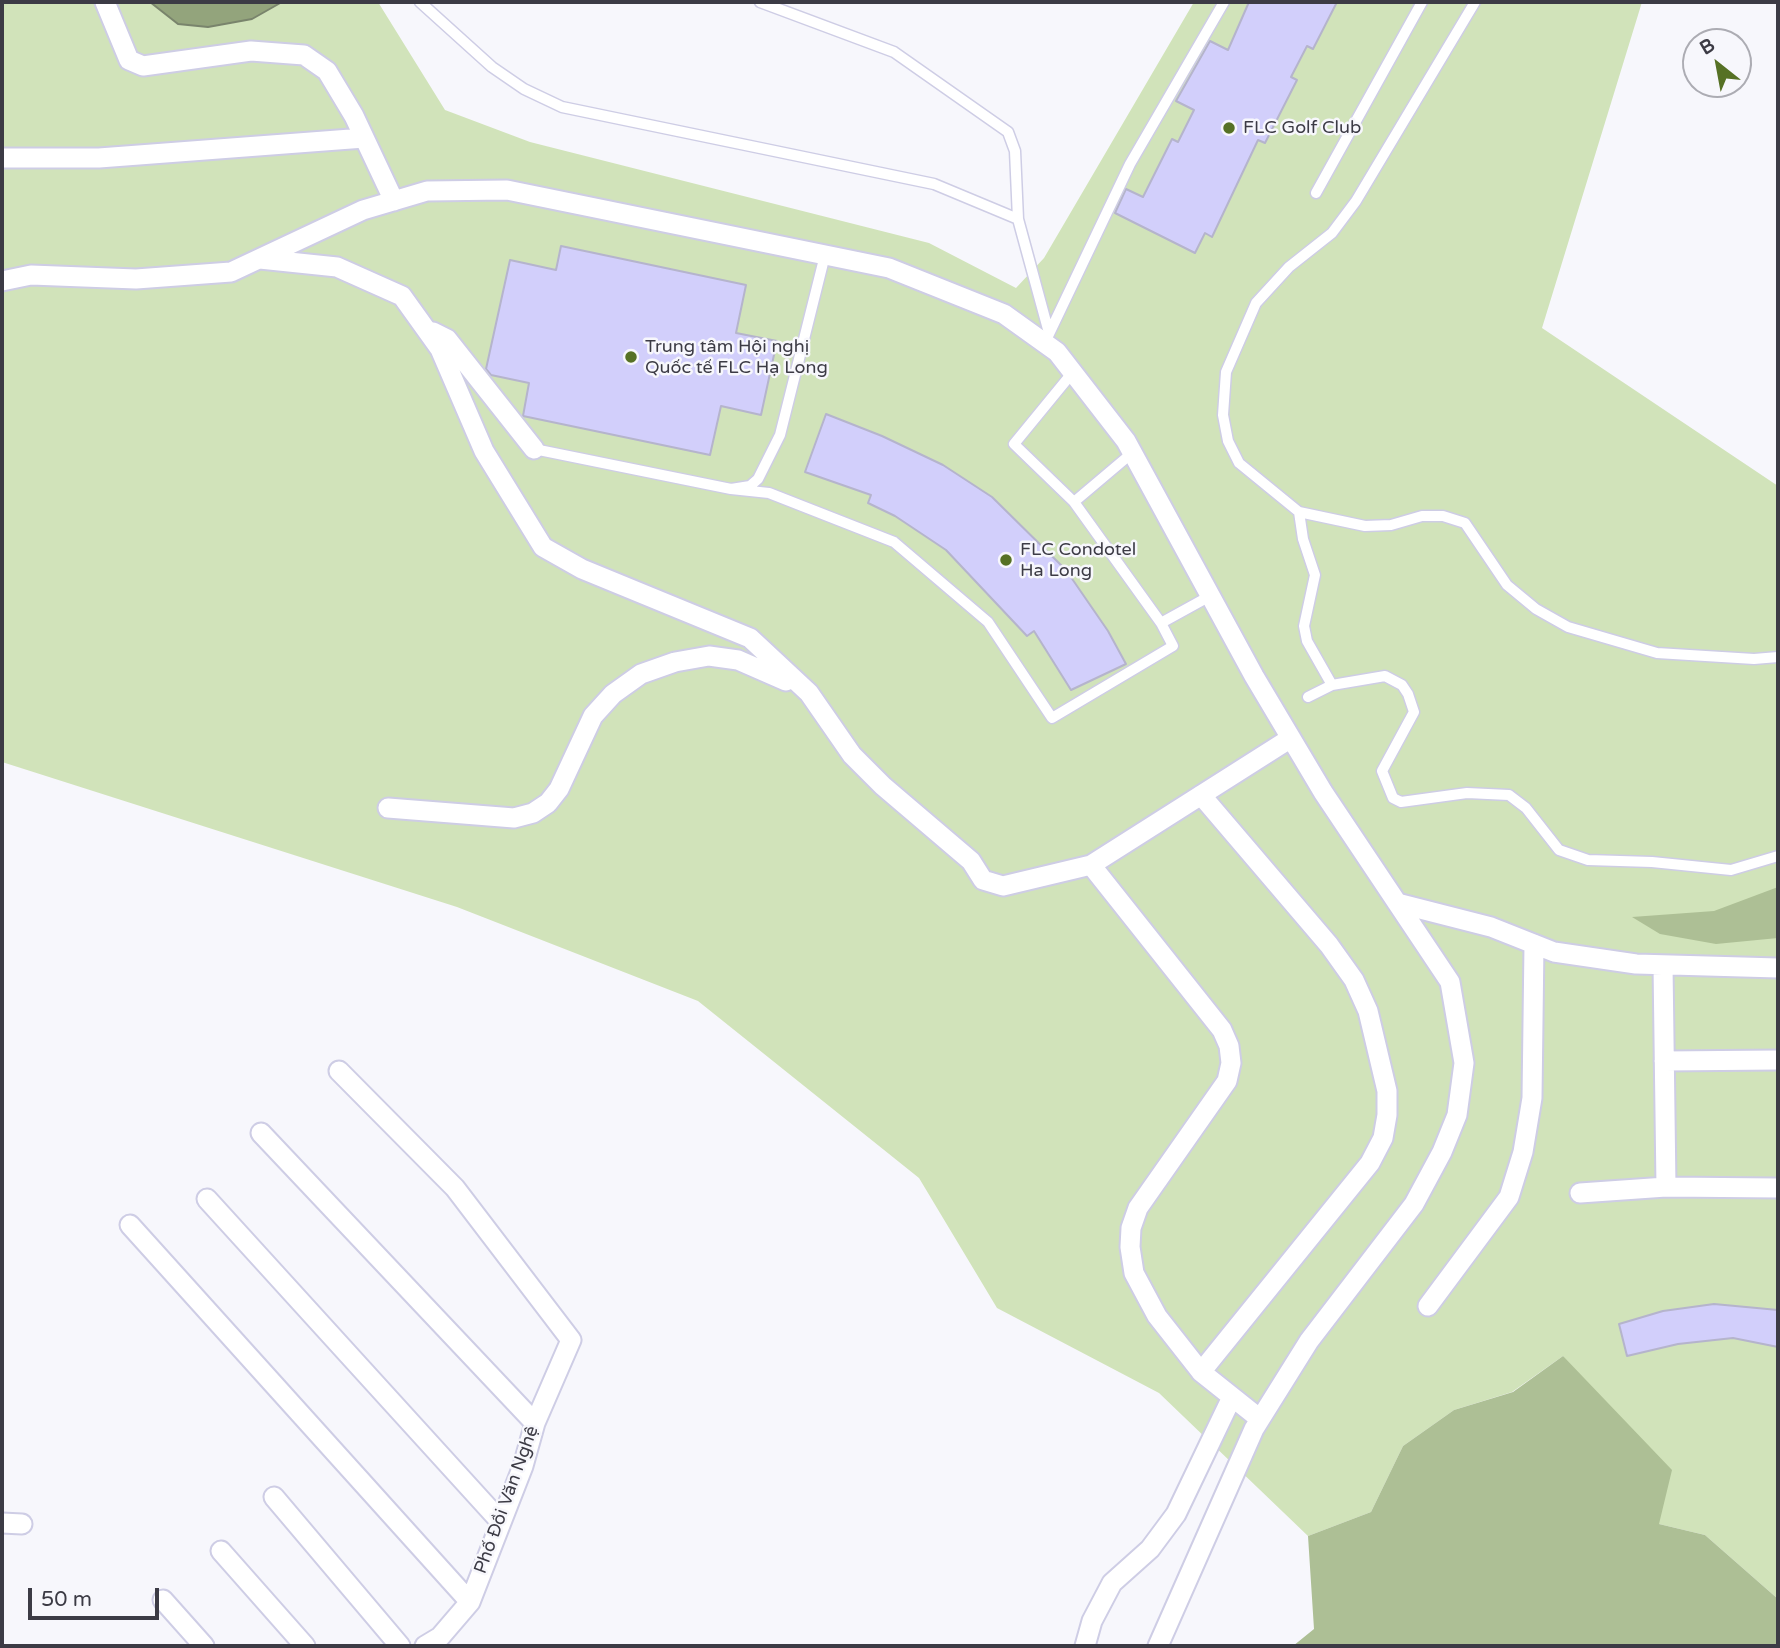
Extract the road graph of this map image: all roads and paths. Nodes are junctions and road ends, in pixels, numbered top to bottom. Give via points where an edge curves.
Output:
1 (106, 2) edge
2 (420, 2) edge
3 (760, 2) edge
4 (1224, 2) edge
5 (1422, 2) edge
6 (1475, 2) edge
7 (364, 138) junction
8 (3, 152) edge
9 (1316, 193) dead end
10 (394, 201) junction
11 (1018, 219) junction
12 (825, 255) junction
13 (259, 258) junction
14 (2, 281) edge
15 (426, 329) junction
16 (1047, 338) junction
17 (1073, 372) junction
18 (534, 449) joint
19 (1132, 453) junction
20 (731, 489) junction
21 (1074, 502) junction
22 (1299, 512) junction
23 (1210, 597) junction
24 (1161, 623) junction
25 (1778, 657) edge
26 (1332, 685) junction
27 (809, 693) junction
28 (1308, 697) dead end
29 (1291, 738) junction
30 (1202, 795) junction
31 (388, 808) dead end
32 (1778, 856) edge
33 (1091, 865) junction
34 (1397, 903) junction
35 (1534, 944) junction
36 (1663, 965) junction
37 (1778, 968) edge
38 (1664, 1060) junction
39 (1778, 1060) edge
40 (339, 1071) dead end
41 (261, 1133) dead end
42 (1666, 1187) junction
43 (1778, 1188) edge
44 (1580, 1193) dead end
45 (206, 1199) dead end
46 (130, 1225) dead end
47 (1428, 1306) dead end
48 (1201, 1372) junction
49 (1233, 1397) junction
50 (1260, 1419) junction
51 (535, 1423) junction
52 (274, 1497) dead end
53 (500, 1521) junction
54 (221, 1551) dead end
55 (163, 1600) dead end
56 (470, 1602) junction
57 (204, 1646) edge
58 (305, 1646) edge
59 (400, 1646) edge
60 (425, 1646) edge
61 (1085, 1646) edge
62 (1158, 1646) edge

1 - 7 street via 129,60 143,66 251,51 304,55 327,71
2 - 11 lane via 492,67 562,107 934,184
3 - 11 lane via 894,52 1001,125 1015,151
4 - 16 lane via 1130,164
5 - 9 lane
6 - 22 lane via 1356,201 1332,233 1289,267 1256,303 1226,372 1223,415 1239,463
7 - 8 street via 99,158
7 - 10 street
10 - 12 street via 427,191 507,190
10 - 13 street via 363,210
11 - 16 lane
12 - 16 street via 889,268 1004,314
12 - 20 lane via 780,435 758,479 750,486
13 - 14 street via 231,272 136,279 31,275
13 - 15 street via 337,267 402,296
15 - 18 street via 447,338
15 - 27 street via 440,349 484,451 543,547 582,569 750,638
16 - 17 street
17 - 19 street
17 - 21 lane via 1014,444
18 - 20 lane
19 - 21 lane
19 - 23 street
20 - 24 lane via 769,493 894,542 988,622 1052,718 1173,646
21 - 24 lane
22 - 25 lane via 1364,526 1443,516 1465,523 1507,584 1536,609 1568,627 1657,653
22 - 26 lane via 1315,575 1304,626
23 - 24 lane
23 - 29 street
26 - 28 lane
26 - 32 lane via 1385,676 1408,694 1414,712 1382,771 1387,789 1401,802 1467,793 1509,795 1526,808 1559,850 1588,860 1731,870
27 - 31 street via 738,660 709,656 675,662 641,674 613,694 593,716 559,789 533,813 514,818
27 - 33 street via 852,755 971,861 983,880 1003,886
29 - 30 street
29 - 34 street
30 - 33 street
30 - 48 street via 1354,980 1368,1011 1387,1091 1387,1115 1383,1138 1370,1163
33 - 48 street via 1222,1030 1228,1046 1227,1081 1138,1208 1131,1228 1134,1273 1144,1296
34 - 35 street via 1491,927
34 - 50 street via 1450,982 1464,1063 1457,1115 1414,1204 1309,1341
35 - 36 street via 1554,952
35 - 47 street via 1532,1098 1523,1152 1509,1197
36 - 37 street
36 - 38 street
38 - 39 street
38 - 42 street
40 - 51 street, Phố Đồi Văn Nghệ via 455,1188 571,1340
41 - 51 street
42 - 43 street
42 - 44 street
45 - 53 street
46 - 56 street
48 - 49 street
49 - 50 street
49 - 61 street via 1176,1514 1150,1549 1112,1583
50 - 62 street
51 - 53 street, Phố Đồi Văn Nghệ
52 - 59 street
53 - 56 street, Phố Đồi Văn Nghệ
54 - 58 street
55 - 57 street
56 - 60 street, Phố Đồi Văn Nghệ via 440,1637

